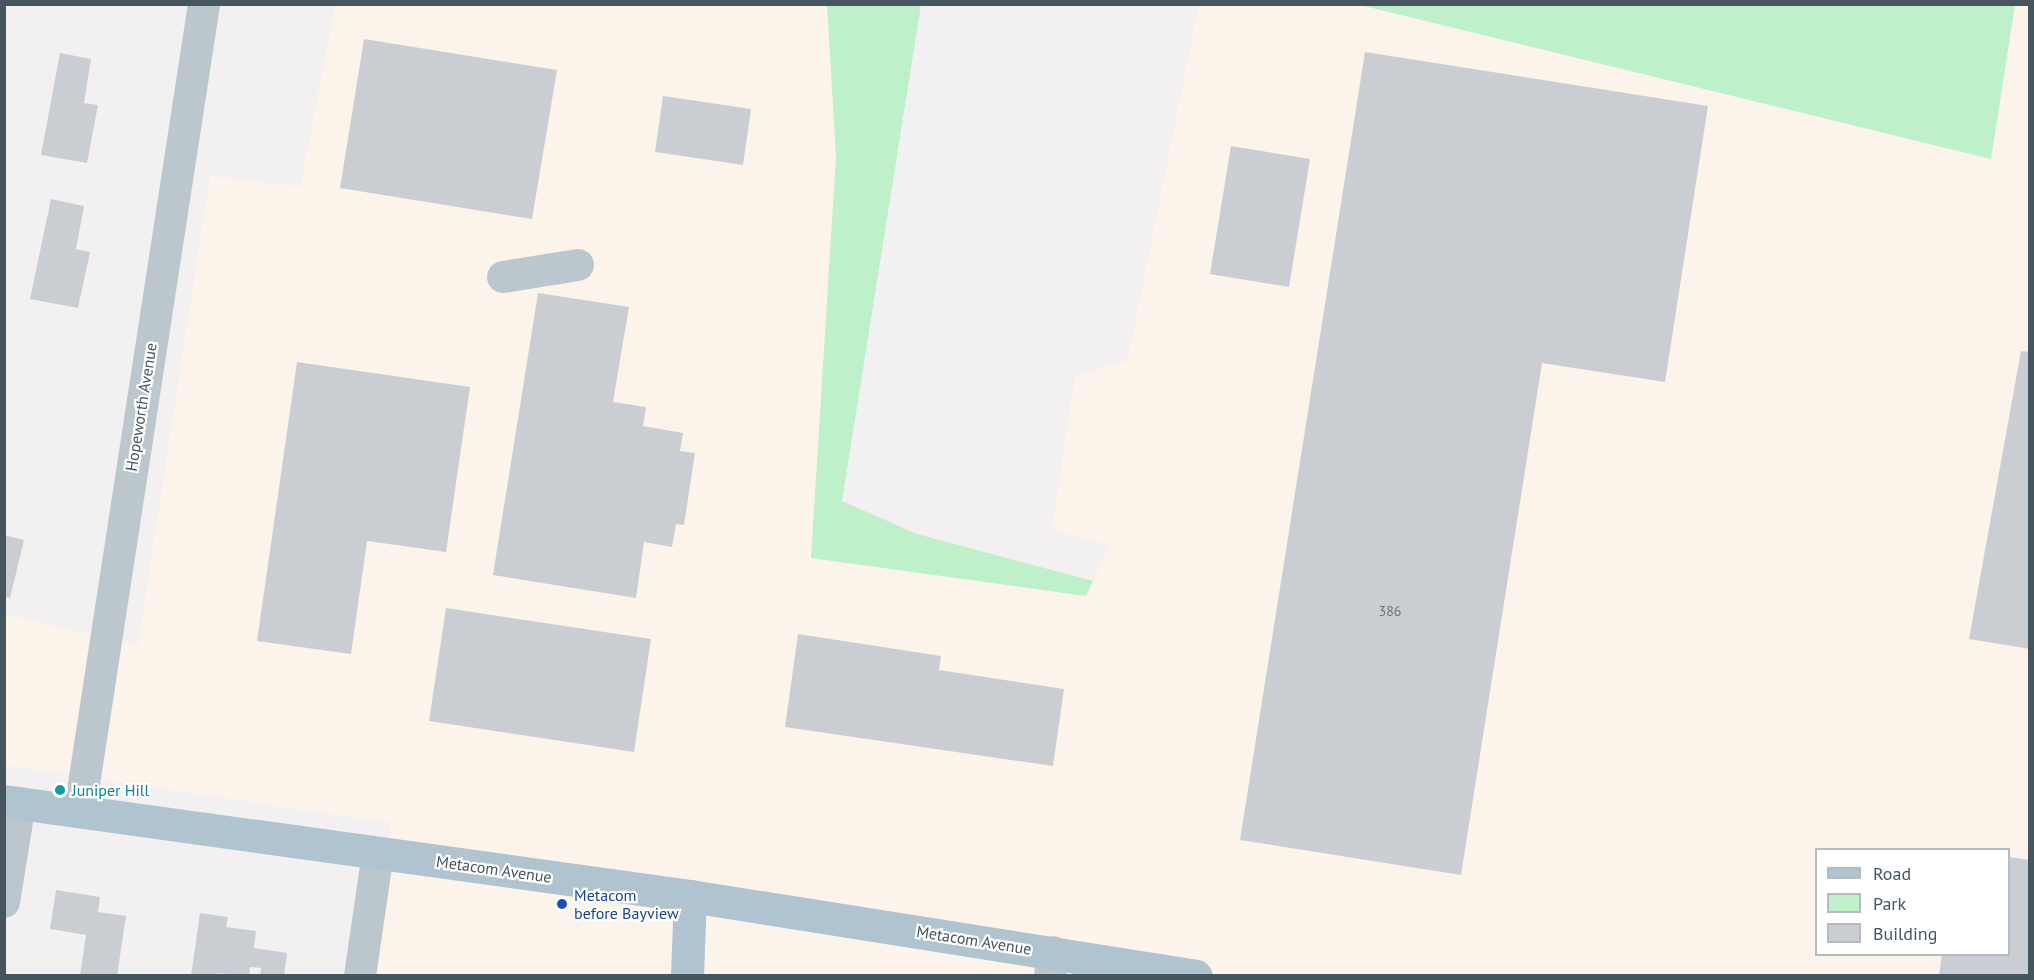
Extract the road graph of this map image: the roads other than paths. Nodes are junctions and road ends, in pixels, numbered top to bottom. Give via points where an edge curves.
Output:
1 (204, 4) edge
2 (578, 265) dead end
3 (503, 277) dead end
4 (12, 802) edge
5 (80, 810) junction
6 (378, 853) junction
7 (690, 897) junction
8 (4, 902) edge
9 (1052, 964) edge
10 (360, 975) edge
11 (687, 975) edge
12 (1196, 975) edge

1 - 5 street, Hopeworth Avenue
2 - 3 street
4 - 5 main road, Metacom Avenue
4 - 8 street
5 - 6 main road, Metacom Avenue
6 - 7 main road, Metacom Avenue
6 - 10 street
7 - 9 main road, Metacom Avenue
7 - 11 main road
9 - 12 main road, Metacom Avenue

